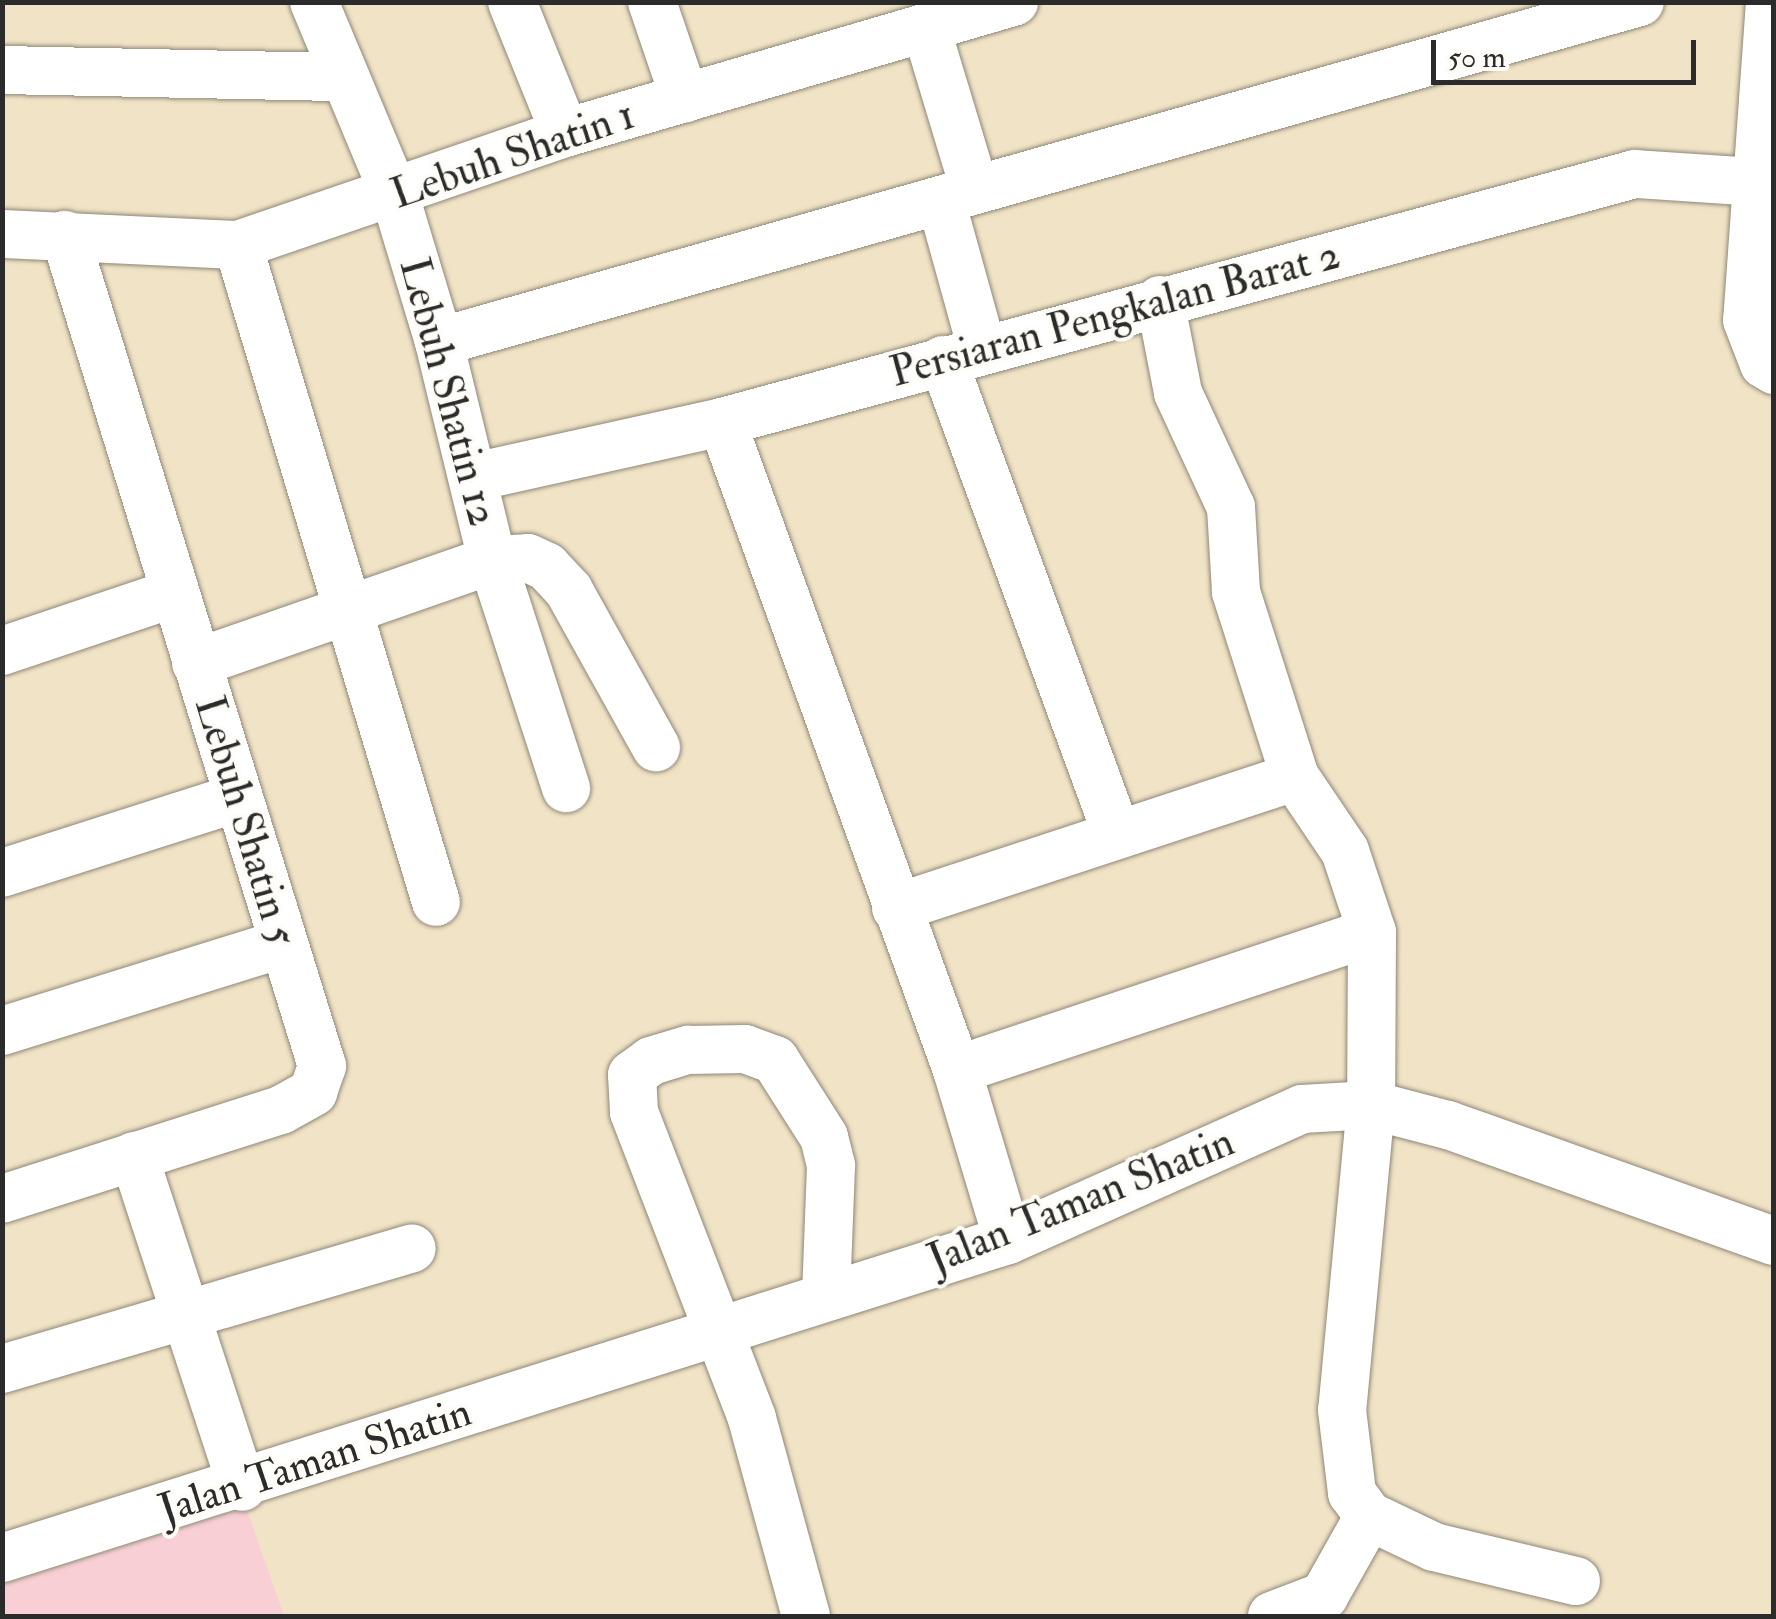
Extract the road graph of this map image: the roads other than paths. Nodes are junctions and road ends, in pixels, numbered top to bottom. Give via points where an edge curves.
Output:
1 (314, 2) edge
2 (512, 2) edge
3 (652, 2) edge
4 (1014, 2) edge
5 (1640, 2) edge
6 (1770, 2) edge
7 (926, 28) junction
8 (2, 70) edge
9 (346, 77) junction
10 (685, 99) junction
11 (565, 133) junction
12 (1757, 182) junction
13 (958, 195) junction
14 (395, 196) junction
15 (2, 234) edge
16 (65, 235) junction
17 (238, 245) junction
18 (1160, 300) junction
19 (439, 342) junction
20 (963, 354) junction
21 (1774, 370) edge
22 (722, 422) junction
23 (474, 477) junction
24 (492, 560) junction
25 (174, 593) junction
26 (348, 613) junction
27 (2, 651) edge
28 (196, 663) junction
29 (656, 747) dead end
30 (1296, 777) junction
31 (566, 788) dead end
32 (237, 798) junction
33 (1116, 832) junction
34 (2, 873) edge
35 (436, 902) dead end
36 (896, 908) junction
37 (1372, 932) junction
38 (282, 944) junction
39 (2, 1031) edge
40 (957, 1070) junction
41 (1371, 1105) junction
42 (134, 1156) junction
43 (2, 1198) edge
44 (1008, 1240) junction
45 (1774, 1241) edge
46 (412, 1248) dead end
47 (826, 1295) junction
48 (186, 1315) junction
49 (714, 1330) junction
50 (2, 1369) edge
51 (242, 1487) junction
52 (1369, 1516) junction
53 (2, 1558) edge
54 (1576, 1580) dead end
55 (806, 1616) edge
56 (1272, 1616) edge

1 - 9 street, Lebuh Shatin 12
2 - 11 street
3 - 10 street
4 - 7 street, Lebuh Shatin 1
5 - 13 street
6 - 12 street
7 - 10 street, Lebuh Shatin 1
7 - 13 street
8 - 9 street
9 - 14 street, Lebuh Shatin 12
10 - 11 street, Lebuh Shatin 1
11 - 14 street, Lebuh Shatin 1
12 - 18 street, Persiaran Pengkalan Barat 2 via 1636,174
12 - 21 street via 1747,320 1764,364
13 - 19 street
13 - 20 street
14 - 17 street, Lebuh Shatin 1
14 - 19 street, Lebuh Shatin 12
15 - 16 street, Lebuh Shatin 1
16 - 17 street, Lebuh Shatin 1
16 - 25 street, Lebuh Shatin 5
17 - 26 street
18 - 20 street, Persiaran Pengkalan Barat 2
18 - 30 street via 1178,393 1231,507 1236,592
19 - 23 street, Lebuh Shatin 12
20 - 22 street, Persiaran Pengkalan Barat 2
20 - 33 street
22 - 23 street, Persiaran Pengkalan Barat 2
22 - 36 street
23 - 24 street, Lebuh Shatin 12
24 - 26 street
24 - 29 street via 528,558 569,591
24 - 31 street, Lebuh Shatin 12
25 - 27 street
25 - 28 street, Lebuh Shatin 5
26 - 28 street
26 - 35 street
28 - 32 street, Lebuh Shatin 5
30 - 33 street
30 - 37 street via 1345,851
32 - 34 street
32 - 38 street, Lebuh Shatin 5
33 - 36 street
36 - 40 street
37 - 40 street
37 - 41 street
38 - 39 street
38 - 42 street, Lebuh Shatin 5 via 322,1066 313,1092 281,1110
40 - 44 street
41 - 44 street, Jalan Taman Shatin via 1302,1109
41 - 45 street, Jalan Taman Shatin via 1448,1125
41 - 52 street via 1342,1410 1352,1493
42 - 43 street, Lebuh Shatin 5
42 - 48 street
44 - 47 street, Jalan Taman Shatin
46 - 48 street
47 - 49 street, Jalan Taman Shatin
47 - 49 street via 831,1166 824,1137 775,1060 746,1049 688,1050 650,1061 632,1075 628,1092
48 - 50 street
48 - 51 street
49 - 51 street, Jalan Taman Shatin
49 - 55 street via 752,1418
51 - 53 street, Jalan Taman Shatin
52 - 54 street via 1434,1546
52 - 56 street via 1324,1596

